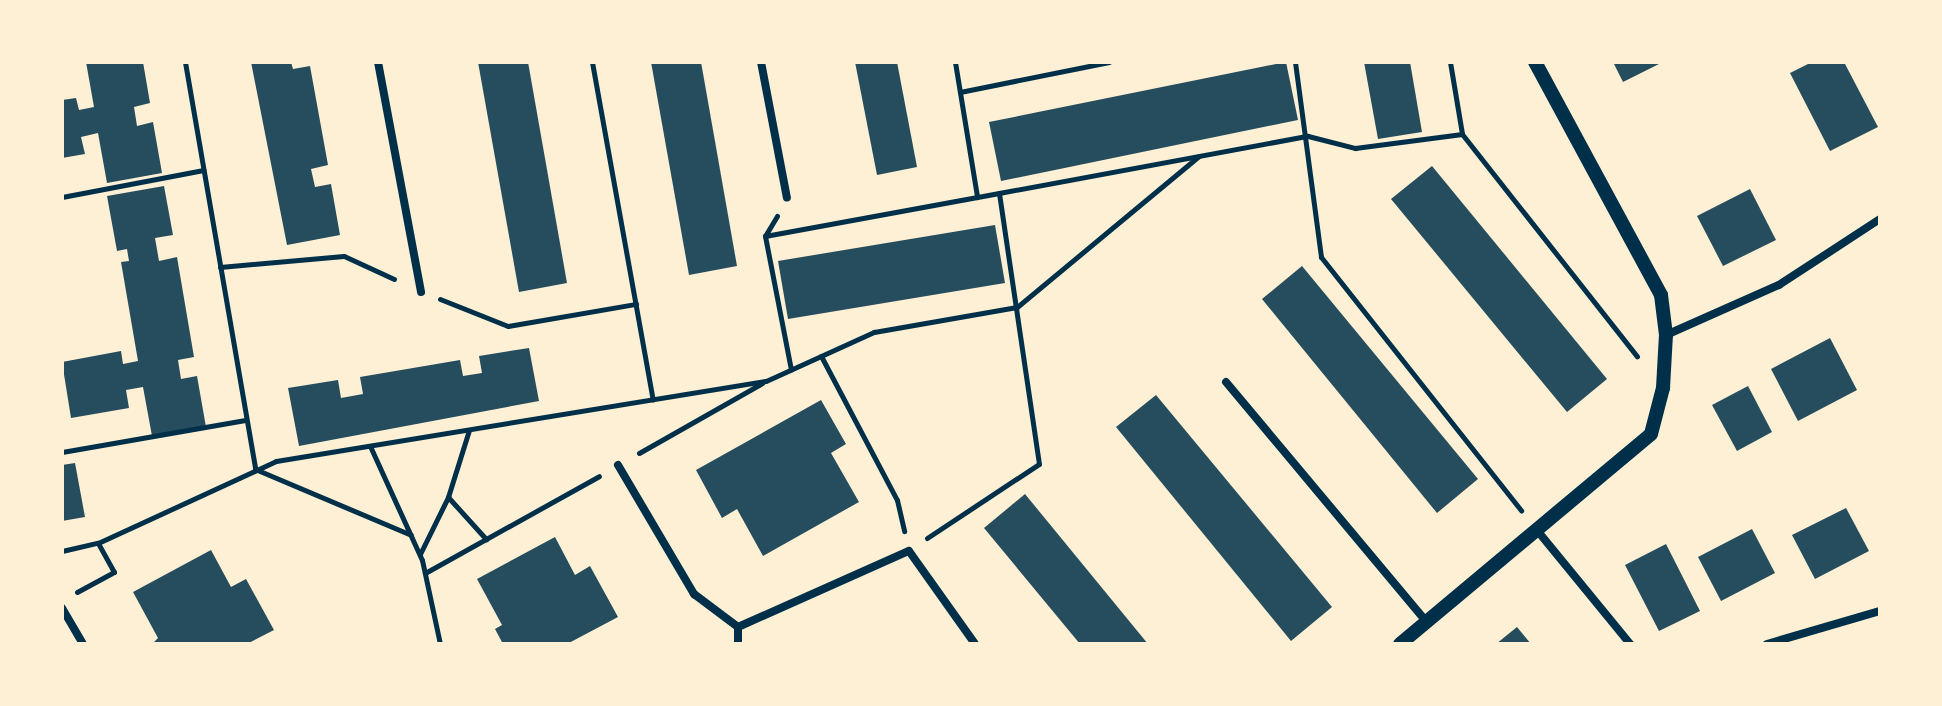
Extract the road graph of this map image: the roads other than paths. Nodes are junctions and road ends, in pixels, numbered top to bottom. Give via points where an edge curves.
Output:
1 (378, 62) edge
2 (761, 62) edge
3 (1535, 62) edge
4 (787, 198) road end
5 (1880, 219) edge
6 (421, 292) dead end
7 (1666, 335) junction
8 (1226, 382) dead end
9 (618, 465) dead end
10 (1536, 528) junction
11 (62, 608) edge
12 (1880, 611) edge
13 (1426, 621) junction
14 (738, 627) junction
15 (83, 644) edge
16 (738, 644) edge
17 (975, 644) edge
18 (1400, 644) edge
19 (1630, 644) edge
20 (1767, 644) edge

1 - 6 street
2 - 4 street
3 - 7 street via 1661,295
5 - 7 street via 1779,285
7 - 10 street via 1663,388 1651,434
8 - 13 street
9 - 14 street via 694,594
10 - 13 street
10 - 19 street
11 - 15 street
12 - 20 street
13 - 18 street
14 - 16 street
14 - 17 street via 909,551

